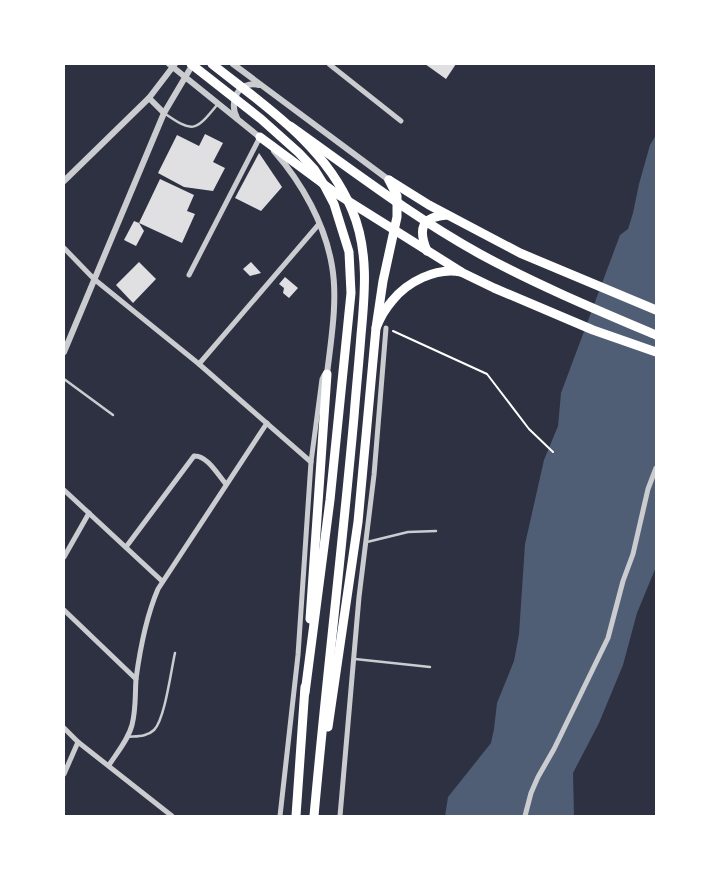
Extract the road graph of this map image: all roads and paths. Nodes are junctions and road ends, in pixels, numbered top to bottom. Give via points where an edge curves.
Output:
1 (192, 64) edge
2 (212, 64) edge
3 (234, 64) edge
4 (241, 64) edge
5 (329, 64) edge
6 (173, 65) edge
7 (185, 76) junction
8 (256, 82) junction
9 (263, 87) junction
10 (149, 98) junction
11 (218, 104) junction
12 (164, 113) junction
13 (238, 120) junction
14 (401, 121) dead end
15 (290, 126) junction
16 (260, 137) junction
17 (389, 180) junction
18 (64, 181) edge
19 (447, 215) junction
20 (319, 224) junction
21 (394, 231) junction
22 (64, 248) edge
23 (427, 251) junction
24 (463, 272) junction
25 (189, 275) dead end
26 (94, 279) junction
27 (656, 310) edge
28 (376, 328) junction
29 (386, 328) joint
30 (656, 335) edge
31 (64, 352) edge
32 (656, 352) edge
33 (199, 364) junction
34 (327, 374) junction
35 (64, 379) edge
36 (113, 415) dead end
37 (267, 423) junction
38 (553, 452) dead end
39 (311, 462) junction
40 (656, 468) edge
41 (226, 484) junction
42 (64, 490) edge
43 (89, 514) junction
44 (436, 531) dead end
45 (367, 542) junction
46 (126, 547) junction
47 (64, 557) edge
48 (162, 581) junction
49 (64, 610) edge
50 (175, 653) dead end
51 (354, 659) junction
52 (430, 667) dead end
53 (136, 679) junction
54 (305, 693) junction
55 (64, 728) edge
56 (127, 737) junction
57 (78, 742) junction
58 (109, 765) junction
59 (64, 774) edge
60 (172, 816) edge
61 (280, 816) edge
62 (296, 816) edge
63 (314, 816) edge
64 (340, 816) edge
65 (526, 816) edge

1 - 7 street
1 - 54 highway via 314,168 331,198 349,252 351,294 330,500
2 - 15 highway
3 - 8 street
4 - 8 street
5 - 14 street
6 - 7 street
6 - 10 street
7 - 11 street
7 - 12 street
8 - 9 street
9 - 13 street via 248,84 237,92 233,105
9 - 17 street
10 - 12 street
10 - 18 street
11 - 12 lane via 201,124 194,127 183,125
11 - 13 street
12 - 26 street
13 - 16 street
15 - 30 highway via 393,200 480,254 571,299
15 - 63 highway via 340,185 360,234 365,281 343,547
16 - 20 street via 300,184
16 - 21 highway via 336,194
16 - 25 street
17 - 19 highway
17 - 21 highway via 398,202
19 - 23 highway via 431,218 423,225 421,233
19 - 27 highway via 520,253
20 - 33 street
20 - 34 street via 327,244 334,288
21 - 23 highway
21 - 28 highway
22 - 26 street
23 - 24 highway
24 - 28 highway via 440,272 413,283 392,301
24 - 32 highway via 593,330
26 - 31 street
26 - 33 street
28 - 63 highway via 354,551
29 - 38 path via 487,374 529,429
29 - 45 street
33 - 37 street
34 - 39 street via 322,379
34 - 54 highway
35 - 36 lane
37 - 39 street
37 - 41 street
39 - 61 street via 297,664
40 - 65 street via 608,638 531,793
41 - 46 street via 204,459 194,456
41 - 48 street
42 - 43 street
43 - 46 street
43 - 47 street
44 - 45 lane via 408,532
45 - 51 street
46 - 48 street
48 - 53 street via 150,610
49 - 53 street
50 - 56 lane via 161,718 155,730
51 - 52 lane
51 - 64 street
53 - 56 street via 134,714
54 - 62 highway
55 - 57 street
56 - 58 street
57 - 58 street
57 - 59 street
58 - 60 street

